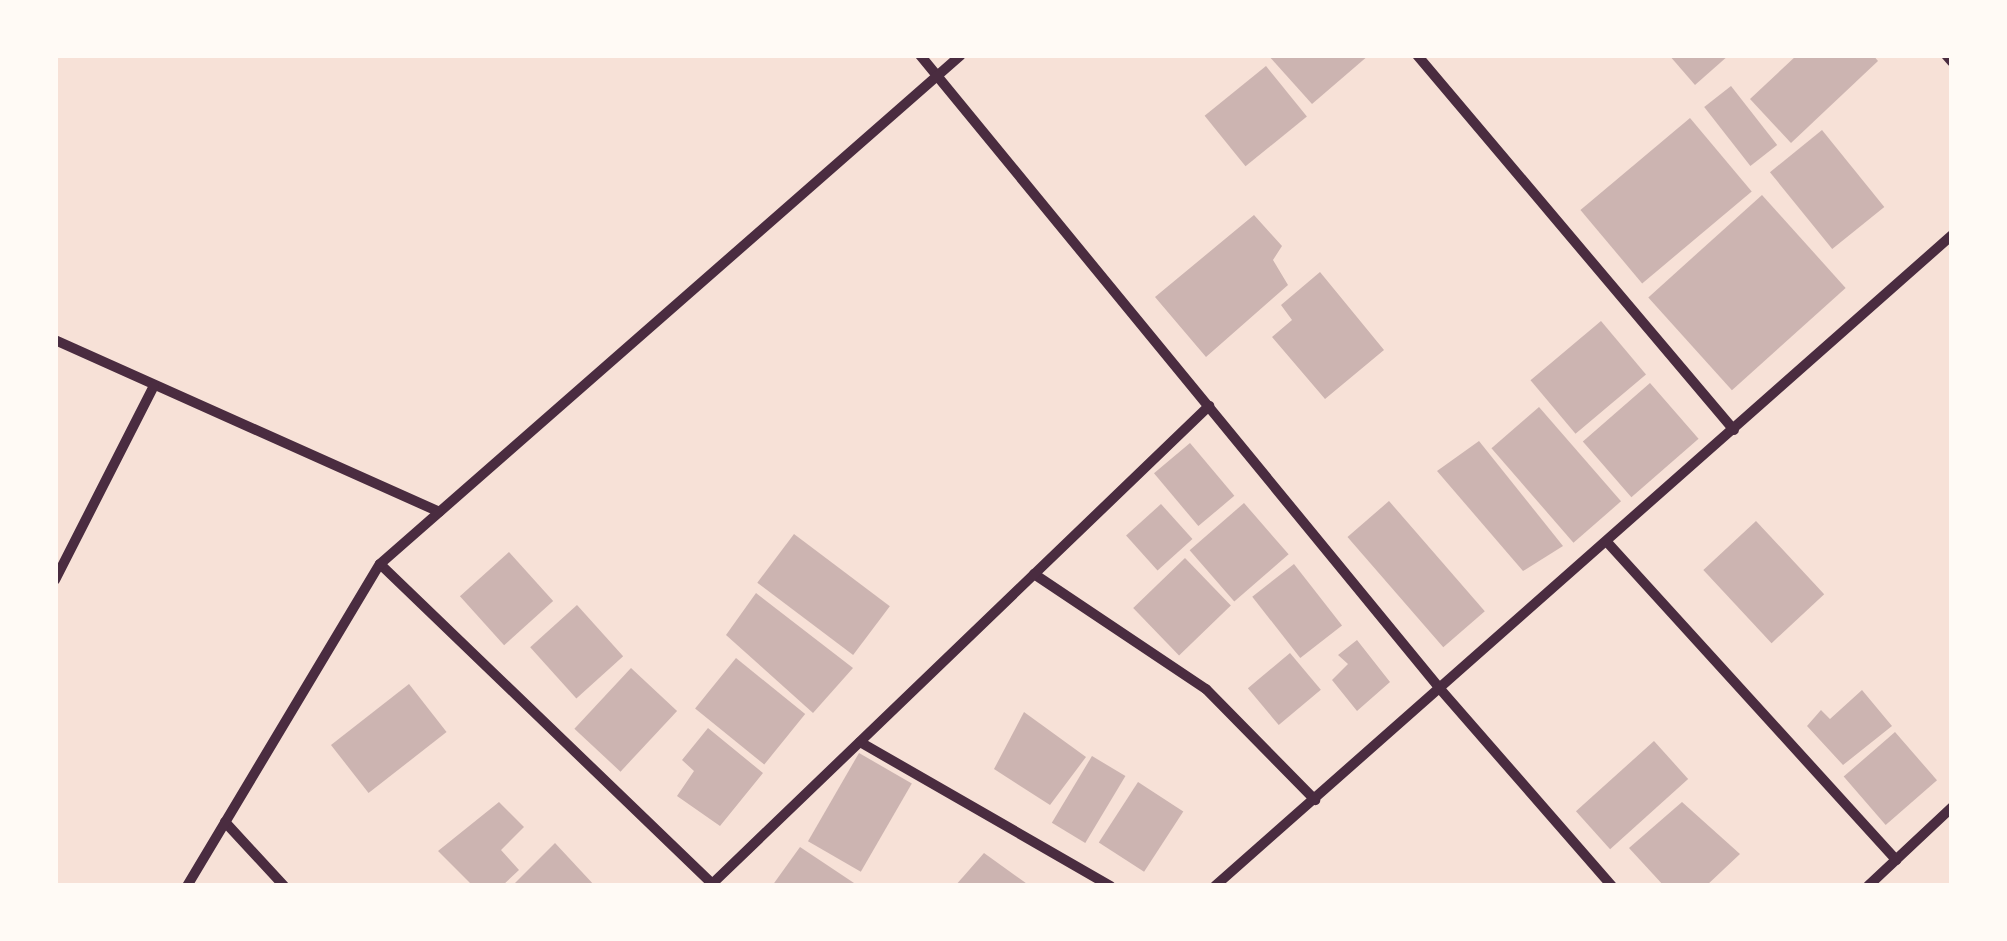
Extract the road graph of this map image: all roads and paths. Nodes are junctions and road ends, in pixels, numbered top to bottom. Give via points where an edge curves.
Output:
1 (920, 55) edge
2 (961, 55) edge
3 (1417, 55) edge
4 (1946, 55) edge
5 (1952, 62) edge
6 (938, 76) junction
7 (1952, 235) edge
8 (55, 340) edge
9 (154, 386) junction
10 (1209, 406) junction
11 (1734, 430) junction
12 (439, 512) junction
13 (1608, 542) junction
14 (380, 564) junction
15 (1034, 574) junction
16 (55, 580) edge
17 (1441, 690) junction
18 (860, 742) junction
19 (1315, 800) junction
20 (1952, 807) edge
21 (225, 822) junction
22 (1896, 860) junction
23 (713, 885) edge
24 (187, 886) edge
25 (284, 886) edge
26 (1110, 886) edge
27 (1215, 886) edge
28 (1612, 886) edge
29 (1868, 886) edge

1 - 6 street
2 - 6 street
3 - 11 street
4 - 5 street
6 - 10 street
6 - 12 street
7 - 11 street
8 - 9 street
9 - 12 street
9 - 16 street
10 - 15 street
10 - 17 street
11 - 13 street
12 - 14 street
13 - 17 street
13 - 22 street
14 - 21 street
14 - 23 street
15 - 18 street
15 - 19 street via 1206,689
17 - 19 street
17 - 28 street
18 - 23 street
18 - 26 street
19 - 27 street
20 - 22 street
21 - 24 street
21 - 25 street
22 - 29 street

